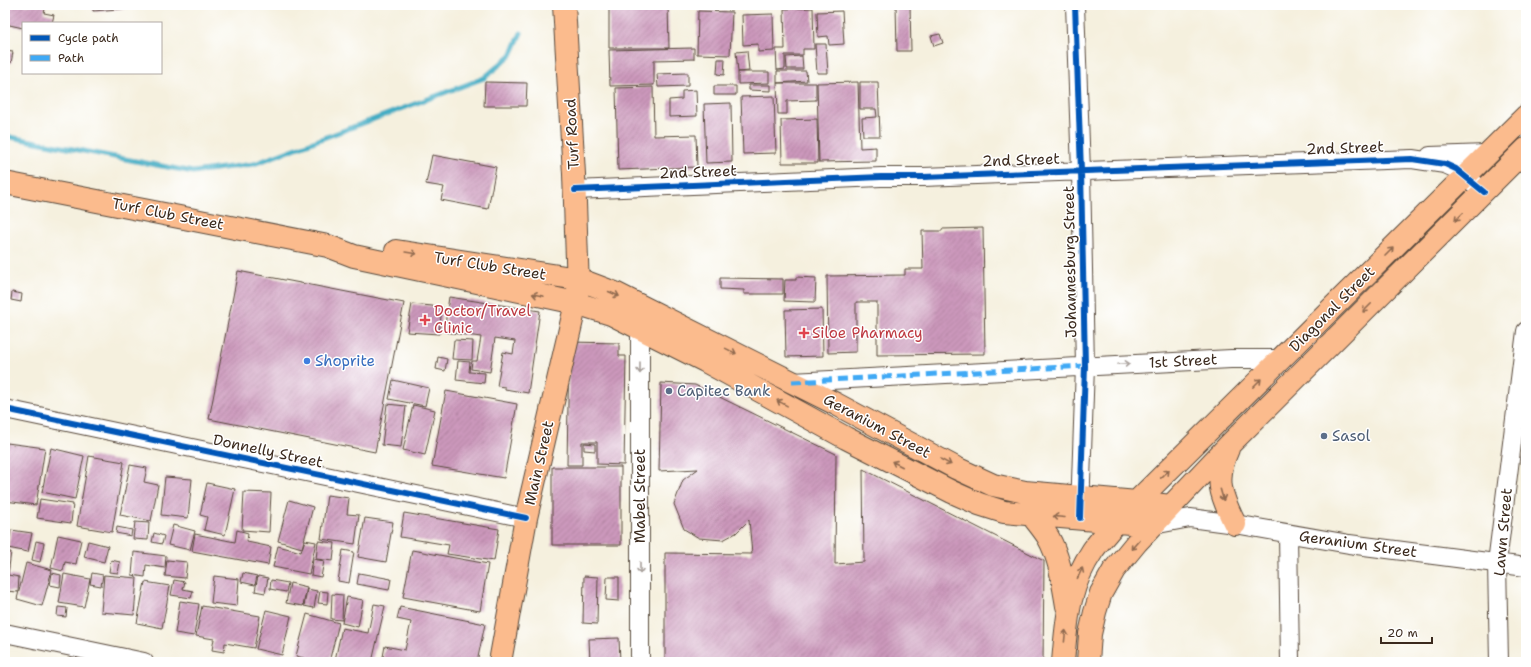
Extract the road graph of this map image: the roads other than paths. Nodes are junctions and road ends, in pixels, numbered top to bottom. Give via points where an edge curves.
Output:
1 (564, 5) edge
2 (1075, 5) edge
3 (1526, 116) edge
4 (1526, 149) edge
5 (1487, 154) junction
6 (1412, 159) junction
7 (1081, 171) junction
8 (1465, 176) junction
9 (5, 183) edge
10 (574, 190) junction
11 (1484, 192) junction
12 (577, 290) junction
13 (640, 329) junction
14 (1526, 331) edge
15 (1282, 359) junction
16 (1085, 366) junction
17 (792, 382) junction
18 (5, 409) edge
19 (1230, 444) junction
20 (1137, 502) junction
21 (1171, 506) junction
22 (1081, 508) junction
23 (1031, 514) junction
24 (526, 518) junction
25 (1190, 518) junction
26 (1117, 521) junction
27 (1235, 524) junction
28 (1153, 526) junction
29 (1288, 534) junction
30 (1498, 563) junction
31 (1526, 567) edge
32 (1068, 610) junction
33 (5, 633) edge
34 (144, 662) edge
35 (500, 662) edge
36 (640, 662) edge
37 (1063, 662) edge
38 (1088, 662) edge
39 (1290, 662) edge
40 (1499, 662) edge

1 - 10 main road, Turf Road
2 - 7 street, Johannesburg Street
3 - 5 main road, Diagonal Street
4 - 11 main road, Diagonal Street
5 - 6 street, 2nd Street
5 - 8 main road, Diagonal Street
6 - 7 street, 2nd Street
6 - 8 street, 2nd Street via 1445,164
7 - 10 street, 2nd Street
7 - 16 street, Johannesburg Street
8 - 11 street, 2nd Street
15 -> 8 main road, Diagonal Street
9 - 12 main road, Turf Club Street via 331,246 354,256
10 - 12 main road, Turf Road
11 -> 19 main road, Diagonal Street
12 - 13 main road, Geranium Street via 611,314
12 -> 17 main road, Geranium Street via 615,293
12 - 24 main road, Main Street
23 -> 13 main road, Geranium Street via 1004,512 952,492
13 -> 36 street, Mabel Street
14 - 30 street, Lawn Street
16 -> 15 street, 1st Street
20 -> 15 main road, Diagonal Street
16 - 17 street, 1st Street
16 - 22 street, Johannesburg Street
17 -> 22 main road, Geranium Street via 993,485
18 - 24 street, Donnelly Street
19 - 21 main road, Diagonal Street
19 -> 27 main road via 1223,460 1220,484 1221,493
20 - 21 main road, Geranium Street
20 - 22 main road, Geranium Street
20 - 26 main road, Diagonal Street
21 - 25 street, Geranium Street
21 - 28 main road, Diagonal Street
22 -> 23 main road, Geranium Street
22 - 26 main road, Geranium Street
23 - 32 main road via 1048,537 1053,549 1059,565
24 - 35 main road, Main Street
25 - 27 street, Geranium Street
25 - 28 street, Geranium Street
26 - 28 main road, Geranium Street
32 -> 26 main road, Diagonal Street via 1073,588 1089,556
27 - 29 street, Geranium Street
28 -> 38 main road, Diagonal Street via 1114,570 1101,593 1090,634
29 - 30 street, Geranium Street
29 - 39 street
30 - 31 street, Geranium Street
30 - 40 street, Lawn Street
37 -> 32 main road
33 - 34 street

